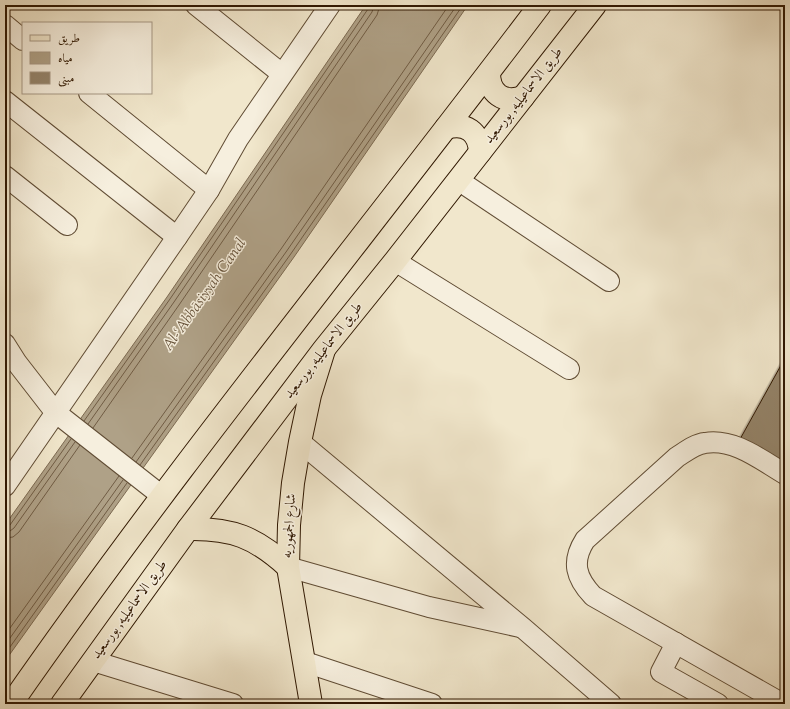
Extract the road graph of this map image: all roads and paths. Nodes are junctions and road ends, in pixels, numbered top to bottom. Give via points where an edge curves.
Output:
1 (196, 5) edge
2 (330, 5) edge
3 (540, 5) edge
4 (595, 5) edge
5 (5, 25) edge
6 (22, 39) edge
7 (489, 73) junction
8 (282, 74) junction
9 (90, 94) edge
10 (523, 97) junction
11 (5, 101) edge
12 (446, 128) junction
13 (480, 152) junction
14 (5, 176) edge
15 (458, 180) junction
16 (209, 190) junction
17 (68, 225) dead end
18 (177, 237) junction
19 (395, 261) junction
20 (609, 281) dead end
21 (5, 344) edge
22 (324, 349) junction
23 (569, 369) dead end
24 (62, 418) junction
25 (300, 442) junction
26 (785, 474) edge
27 (5, 486) edge
28 (162, 496) junction
29 (188, 529) junction
30 (288, 567) junction
31 (524, 628) junction
32 (676, 643) junction
33 (93, 661) junction
34 (305, 662) junction
35 (11, 704) edge
36 (62, 704) edge
37 (233, 704) edge
38 (311, 704) edge
39 (432, 704) edge
40 (611, 704) edge
41 (718, 704) edge
42 (784, 704) edge

1 - 8 street
2 - 8 street
3 - 7 main road
4 - 10 main road, طريق الاسماعيليه, بورسعيد
5 - 6 street
7 - 10 main road via 491,87 496,93 509,100
7 - 12 main road
8 - 16 street via 238,139
9 - 16 street
10 - 13 main road, طريق الاسماعيليه, بورسعيد
11 - 18 street
12 - 13 main road via 460,126 473,132 480,145
12 - 28 main road
13 - 15 main road, طريق الاسماعيليه, بورسعيد
14 - 17 street
15 - 19 main road, طريق الاسماعيليه, بورسعيد
15 - 20 street
16 - 18 street
18 - 24 street
19 - 22 main road, طريق الاسماعيليه, بورسعيد
19 - 23 street
21 - 24 street via 17,363
22 - 25 main road, شارع الجمهوريه via 310,395
22 - 29 main road, طريق الاسماعيليه, بورسعيد
24 - 27 street
24 - 28 street
25 - 30 main road, شارع الجمهوريه via 293,483
25 - 31 street
26 - 32 street via 737,447 719,442 704,443 677,456 585,540 576,561 577,569 593,596
28 - 35 main road via 60,633
29 - 30 main road via 210,528 239,535 271,552
29 - 33 main road, طريق الاسماعيليه, بورسعيد
30 - 31 street via 430,607
30 - 34 main road, شارع الجمهوريه
31 - 40 street
32 - 41 street via 661,672
32 - 42 street
33 - 36 main road, طريق الاسماعيليه, بورسعيد
33 - 37 street
34 - 38 main road, شارع الجمهوريه
34 - 39 street

